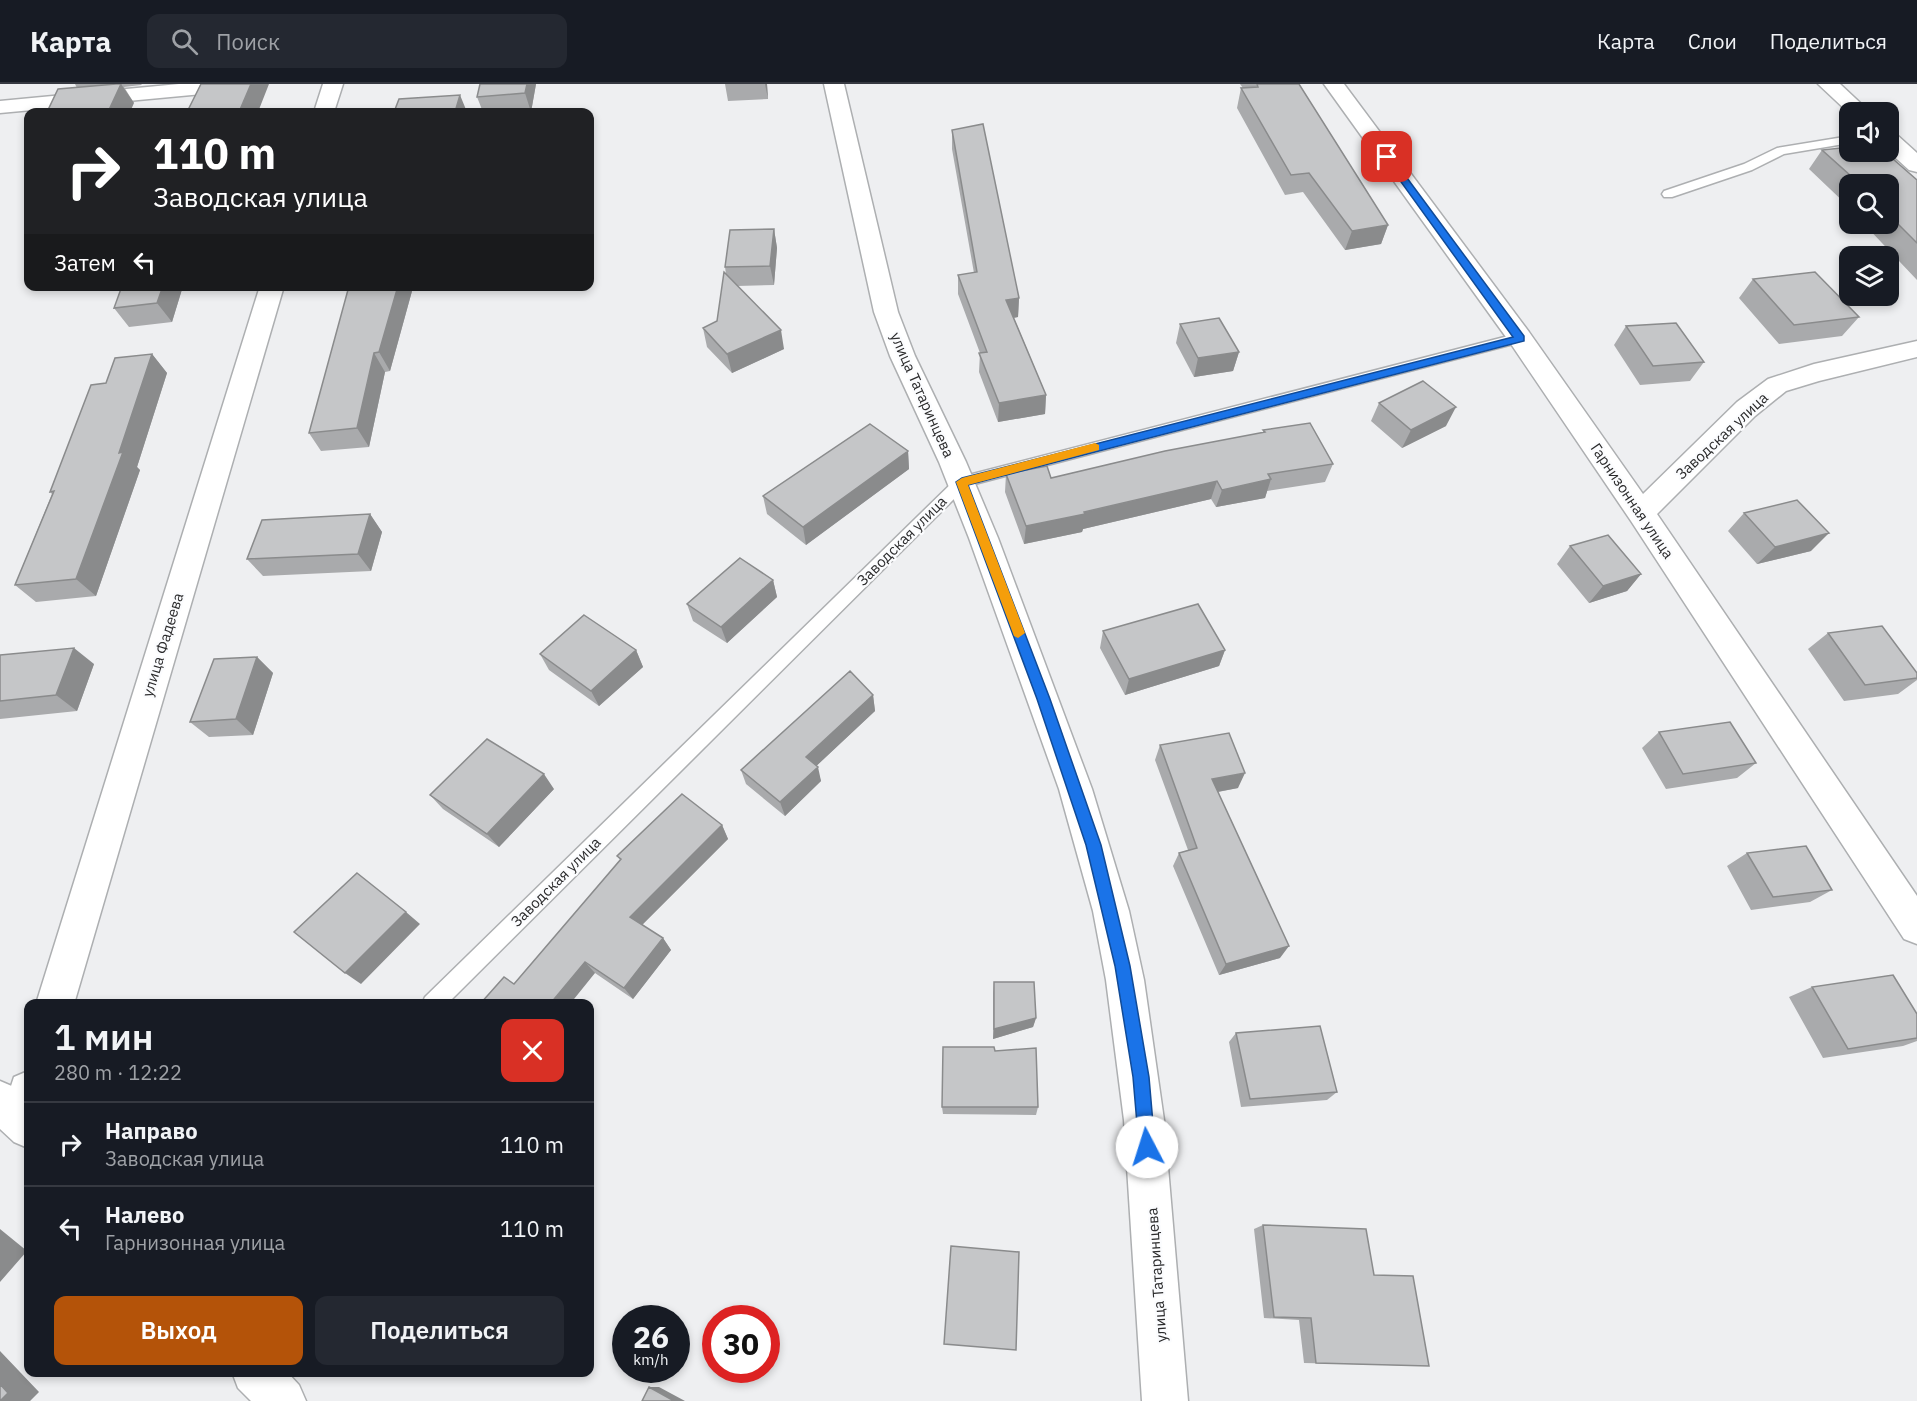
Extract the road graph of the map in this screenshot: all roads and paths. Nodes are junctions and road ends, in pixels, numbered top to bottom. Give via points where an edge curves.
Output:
1 (244, 84) edge
2 (333, 84) edge
3 (834, 84) edge
4 (1334, 84) edge
5 (1828, 84) edge
6 (1849, 102) edge
7 (0, 107) edge
8 (325, 108) edge
9 (1839, 141) edge
10 (1899, 149) edge
11 (1917, 165) edge
12 (1668, 194) dead end
13 (270, 291) edge
14 (1520, 338) junction
15 (1917, 349) edge
16 (962, 482) junction
17 (1641, 513) junction
18 (1917, 927) edge
19 (57, 999) edge
20 (437, 999) edge
21 (259, 1377) edge
22 (283, 1401) edge
23 (1165, 1401) edge

1 - 7 street
2 - 8 street
3 - 16 street, улица Татаринцева via 890,323 910,375
4 - 14 street, Гарнизонная улица
5 - 6 street
9 - 12 lane via 1781,151 1737,171
10 - 11 street
13 - 19 street, улица Фадеева
14 - 16 lane
14 - 17 street, Гарнизонная улица
15 - 17 street, Заводская улица via 1777,385 1746,409
16 - 20 lane, Заводская улица
16 - 23 street, улица Татаринцева via 1076,791 1122,966 1141,1077
17 - 18 street, Гарнизонная улица
21 - 22 street

